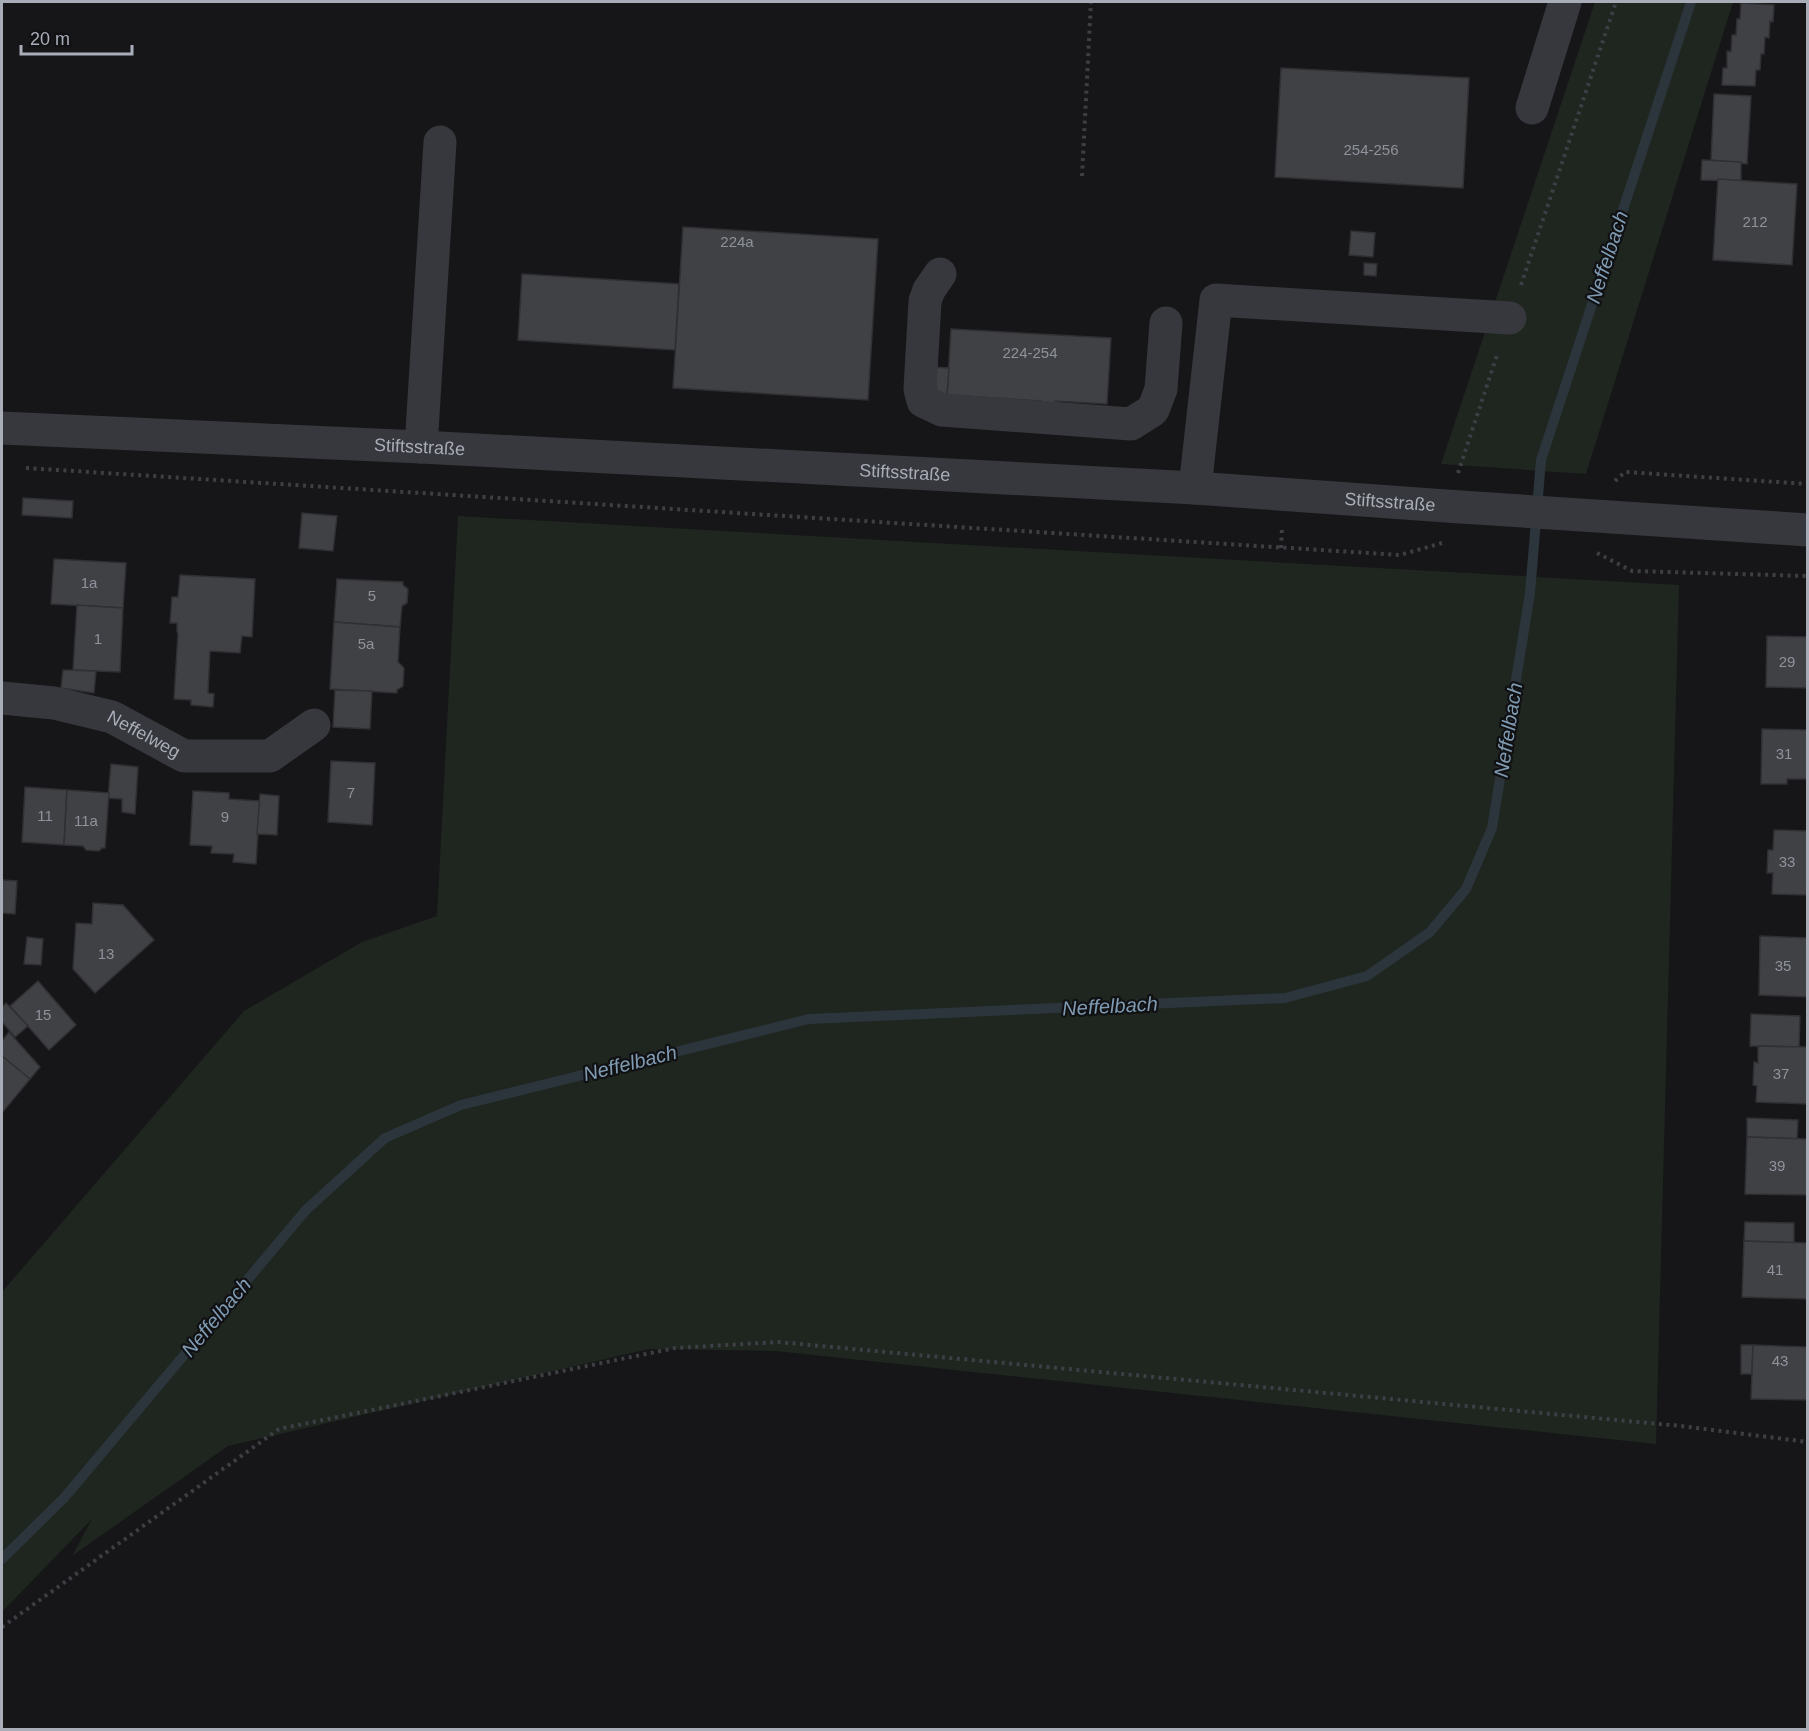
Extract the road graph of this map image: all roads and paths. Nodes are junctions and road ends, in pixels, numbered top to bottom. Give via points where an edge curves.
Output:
1 (1091, 2) edge
2 (1565, 2) edge
3 (1616, 2) edge
4 (1532, 108) dead end
5 (441, 142) dead end
6 (1082, 176) dead end
7 (940, 274) dead end
8 (1510, 318) junction
9 (1166, 323) dead end
10 (2, 428) edge
11 (421, 447) junction
12 (25, 468) dead end
13 (1808, 484) edge
14 (1195, 488) junction
15 (1446, 507) junction
16 (1580, 514) junction
17 (1808, 530) edge
18 (1445, 542) dead end
19 (1593, 551) dead end
20 (1808, 576) edge
21 (2, 698) edge
22 (314, 725) dead end
23 (1808, 1442) edge
24 (2, 1627) edge

1 - 6 path
2 - 4 street
3 - 8 path
5 - 11 street
7 - 9 street via 925,301 920,389 923,401 942,410 1131,424 1153,410 1161,389
8 - 14 street via 1216,300
8 - 15 path
10 - 11 street, Stiftsstraße
11 - 14 street, Stiftsstraße
12 - 18 path via 1400,555
13 - 16 path via 1625,471
14 - 15 street, Stiftsstraße
15 - 16 street, Stiftsstraße
16 - 17 street, Stiftsstraße
19 - 20 path via 1632,571
21 - 22 street, Neffelweg via 54,703 112,717 184,756 270,756
23 - 24 path via 1680,1426 778,1342 675,1348 279,1429

